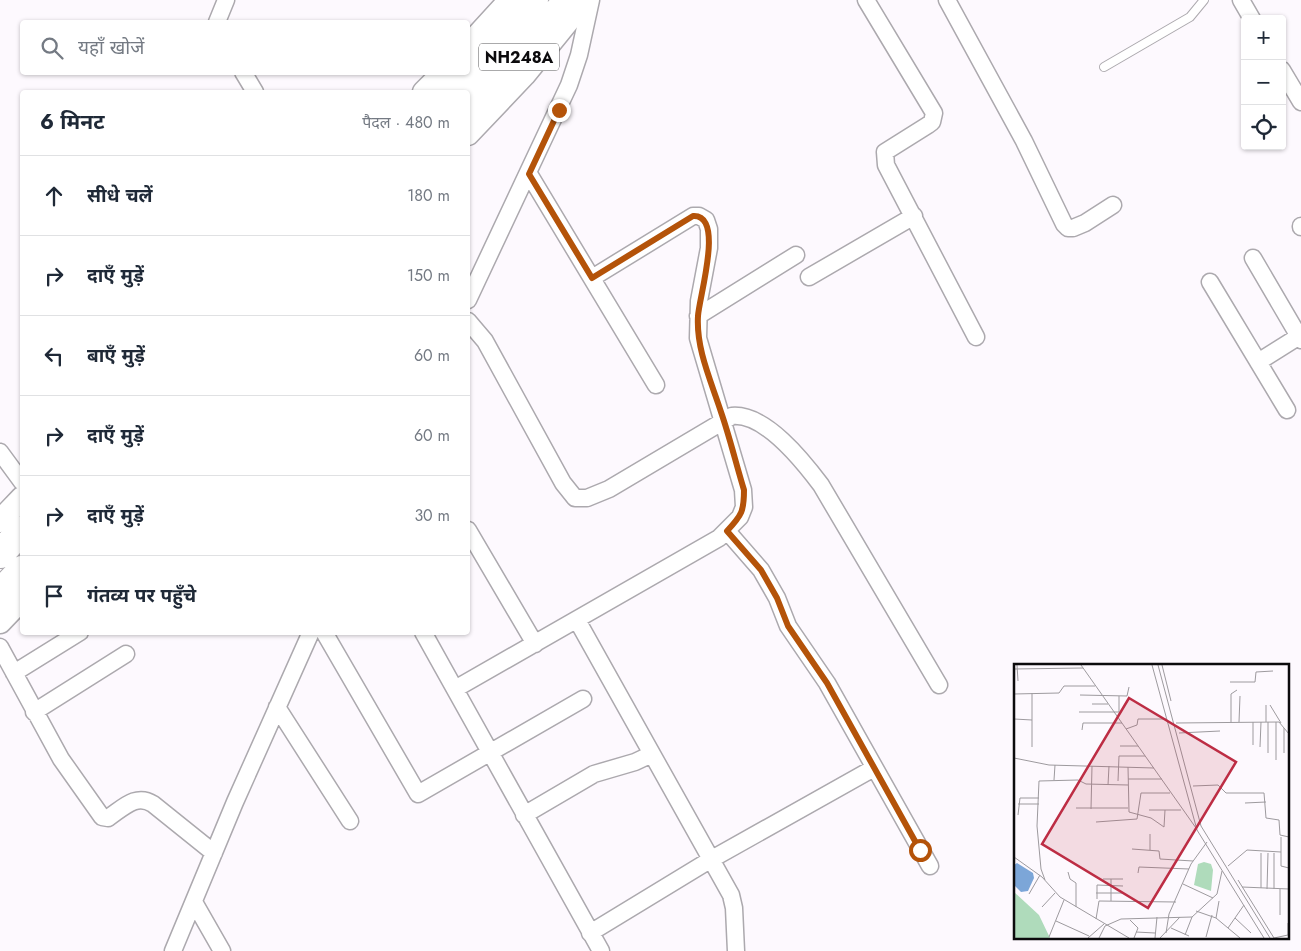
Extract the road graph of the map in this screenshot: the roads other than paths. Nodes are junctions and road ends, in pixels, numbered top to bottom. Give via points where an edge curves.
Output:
1 (226, 0) edge
2 (510, 0) edge
3 (534, 0) edge
4 (568, 0) edge
5 (585, 0) edge
6 (591, 0) edge
7 (866, 0) edge
8 (947, 0) edge
9 (1204, 0) edge
10 (1241, 0) edge
11 (1250, 15) edge
12 (218, 20) edge
13 (470, 44) edge
14 (1104, 67) dead end
15 (470, 72) edge
16 (245, 75) edge
17 (441, 75) edge
18 (467, 75) edge
19 (1286, 77) edge
20 (254, 90) edge
21 (426, 90) edge
22 (454, 90) edge
23 (1301, 102) edge
24 (470, 110) edge
25 (470, 132) edge
26 (529, 174) junction
27 (1113, 205) dead end
28 (914, 216) junction
29 (796, 255) dead end
30 (1253, 258) dead end
31 (809, 277) dead end
32 (592, 278) junction
33 (1210, 282) dead end
34 (470, 296) edge
35 (698, 316) junction
36 (470, 323) edge
37 (1300, 337) edge
38 (976, 338) dead end
39 (1258, 362) junction
40 (656, 385) dead end
41 (1287, 410) dead end
42 (724, 421) junction
43 (0, 452) edge
44 (20, 479) edge
45 (20, 500) edge
46 (0, 521) edge
47 (727, 531) junction
48 (20, 532) edge
49 (470, 533) edge
50 (0, 554) edge
51 (20, 572) edge
52 (0, 593) edge
53 (20, 601) edge
54 (577, 620) junction
55 (0, 622) edge
56 (75, 635) edge
57 (310, 635) edge
58 (326, 635) edge
59 (425, 635) edge
60 (535, 644) junction
61 (0, 647) edge
62 (126, 654) dead end
63 (14, 672) junction
64 (939, 685) dead end
65 (455, 689) junction
66 (582, 699) dead end
67 (277, 707) junction
68 (34, 712) junction
69 (490, 752) junction
70 (652, 754) junction
71 (874, 768) junction
72 (524, 814) junction
73 (350, 821) dead end
74 (214, 853) junction
75 (710, 860) junction
76 (930, 866) dead end
77 (194, 902) junction
78 (590, 933) junction
79 (173, 951) edge
80 (222, 951) edge
81 (600, 951) edge
82 (736, 951) edge

1 - 12 street
2 - 13 main road
3 - 15 highway, NH248A
4 - 24 highway, NH248A
5 - 25 main road via 524,75
6 - 26 street via 569,85
7 - 28 street via 934,113 932,122 885,152 886,165
8 - 27 street via 1024,141 1064,224 1068,228 1078,226
9 - 14 lane via 1190,17
10 - 11 street
16 - 20 street
17 - 21 main road
18 - 22 highway, NH248A
19 - 23 street
26 - 32 street
26 - 34 street
28 - 31 street
28 - 38 street
29 - 35 street
30 - 37 street
32 - 35 street via 693,216 699,216 706,220 709,229 709,248
32 - 40 street
33 - 39 street
35 - 42 street via 698,338
36 - 42 street via 485,341 562,483 575,498 587,498 609,489
37 - 39 street
39 - 41 street
42 - 47 street via 744,490 740,517
42 - 64 street via 732,416 750,418 802,459 822,485
43 - 44 street
45 - 46 main road
47 - 54 street
47 - 71 street via 761,570 788,626 827,683
48 - 50 highway
49 - 60 street
51 - 52 highway
53 - 55 main road
54 - 60 street
54 - 70 street
56 - 63 street
57 - 67 street
58 - 69 street via 418,794
59 - 65 street
60 - 65 street
61 - 63 street
62 - 68 street
63 - 68 street
65 - 69 street
66 - 69 street
67 - 73 street
67 - 74 street
68 - 74 street via 77,784 102,817 108,818 136,799 143,799
69 - 72 street
70 - 72 street via 594,774
70 - 75 street
71 - 75 street
71 - 76 street
72 - 78 street
74 - 77 street
75 - 78 street
75 - 82 street via 731,895
77 - 79 street
77 - 80 street
78 - 81 street

